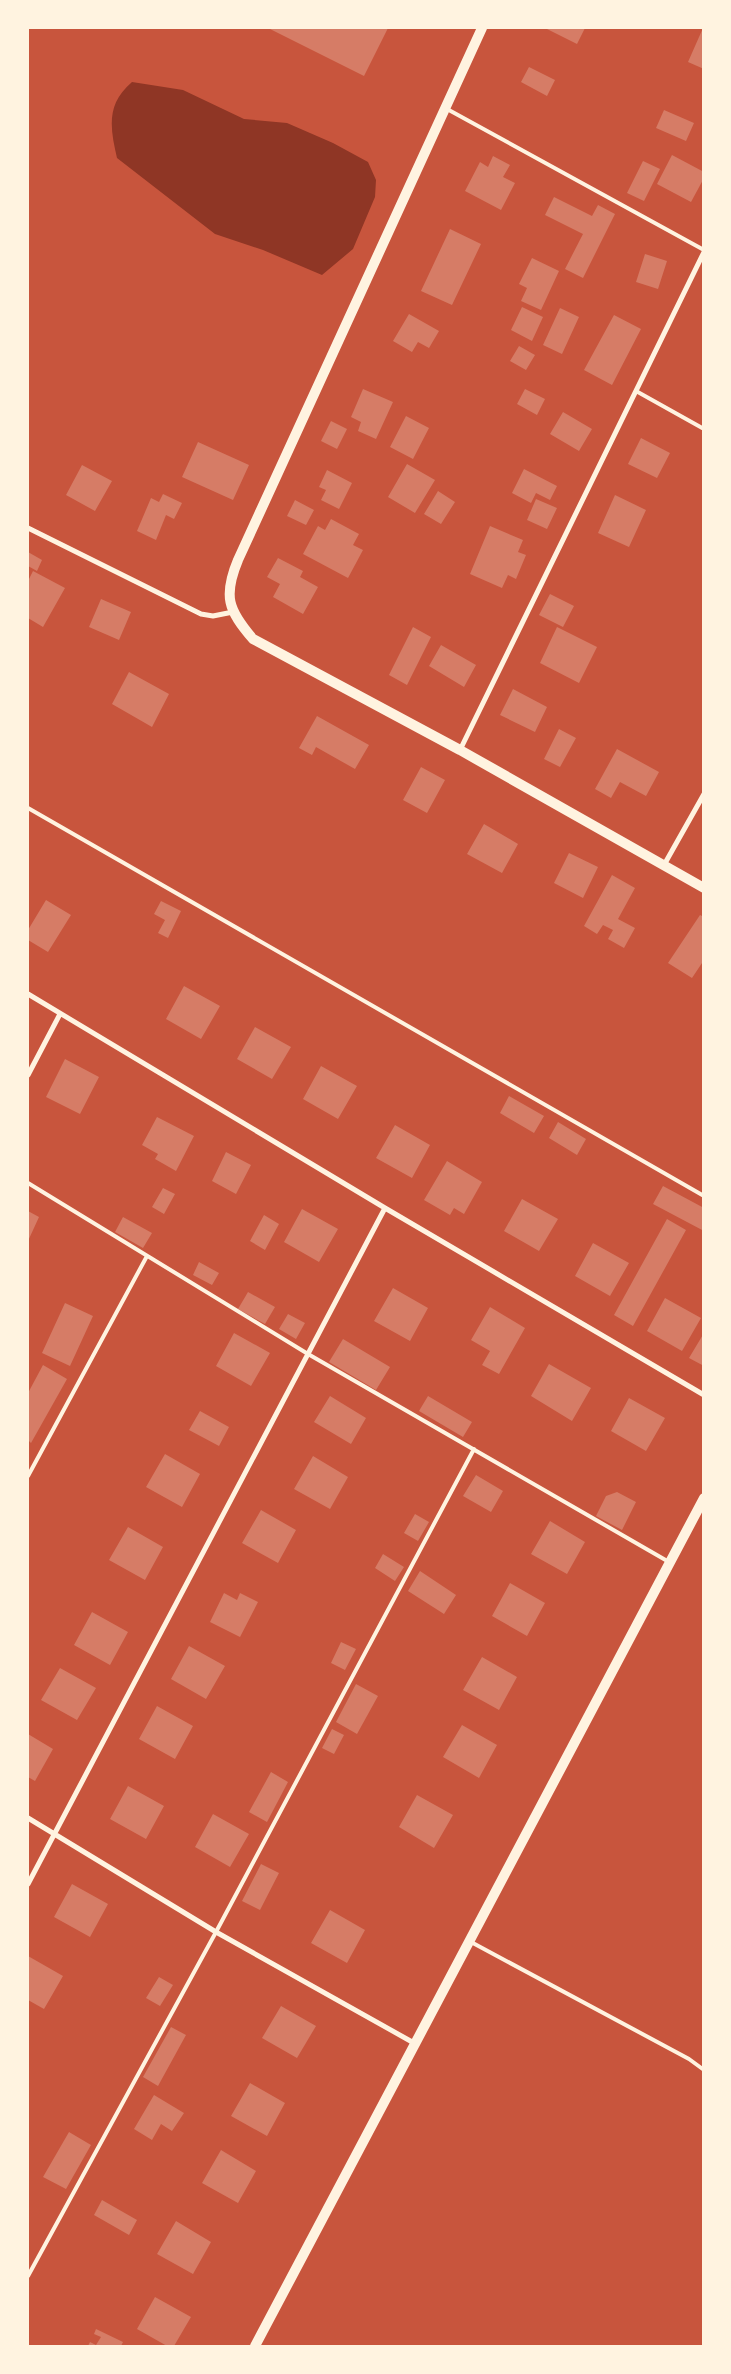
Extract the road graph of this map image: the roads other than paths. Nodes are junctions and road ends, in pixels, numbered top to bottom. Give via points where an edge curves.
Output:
1 (482, 28) edge
2 (446, 109) junction
3 (704, 251) edge
4 (636, 391) junction
5 (704, 429) edge
6 (28, 528) edge
7 (233, 612) junction
8 (460, 750) junction
9 (704, 794) edge
10 (28, 808) edge
11 (663, 866) junction
12 (704, 888) edge
13 (28, 994) edge
14 (60, 1014) junction
15 (28, 1075) edge
16 (28, 1183) edge
17 (704, 1196) edge
18 (385, 1208) junction
19 (147, 1256) junction
20 (308, 1354) junction
21 (704, 1395) edge
22 (474, 1449) junction
23 (28, 1476) edge
24 (704, 1498) edge
25 (670, 1562) junction
26 (28, 1818) edge
27 (56, 1833) junction
28 (28, 1884) edge
29 (216, 1932) junction
30 (469, 1941) junction
31 (414, 2044) junction
32 (704, 2070) edge
33 (28, 2276) edge
34 (255, 2346) edge

1 - 2 main road
2 - 3 lane
2 - 7 main road via 230,580 229,603
3 - 4 street
4 - 5 lane
4 - 8 street
6 - 7 street via 201,614 213,616
7 - 8 main road via 252,639
8 - 11 main road
9 - 11 street
10 - 17 lane
11 - 12 main road
13 - 14 street
14 - 15 street
14 - 18 street
16 - 19 lane
18 - 20 street
18 - 21 street
19 - 20 lane
19 - 23 lane
20 - 22 lane
20 - 27 street
22 - 25 lane
22 - 29 lane
24 - 25 main road
25 - 30 main road
26 - 27 street
27 - 28 street
27 - 29 street
29 - 31 street
29 - 33 lane
30 - 31 main road
30 - 32 lane
31 - 34 main road

